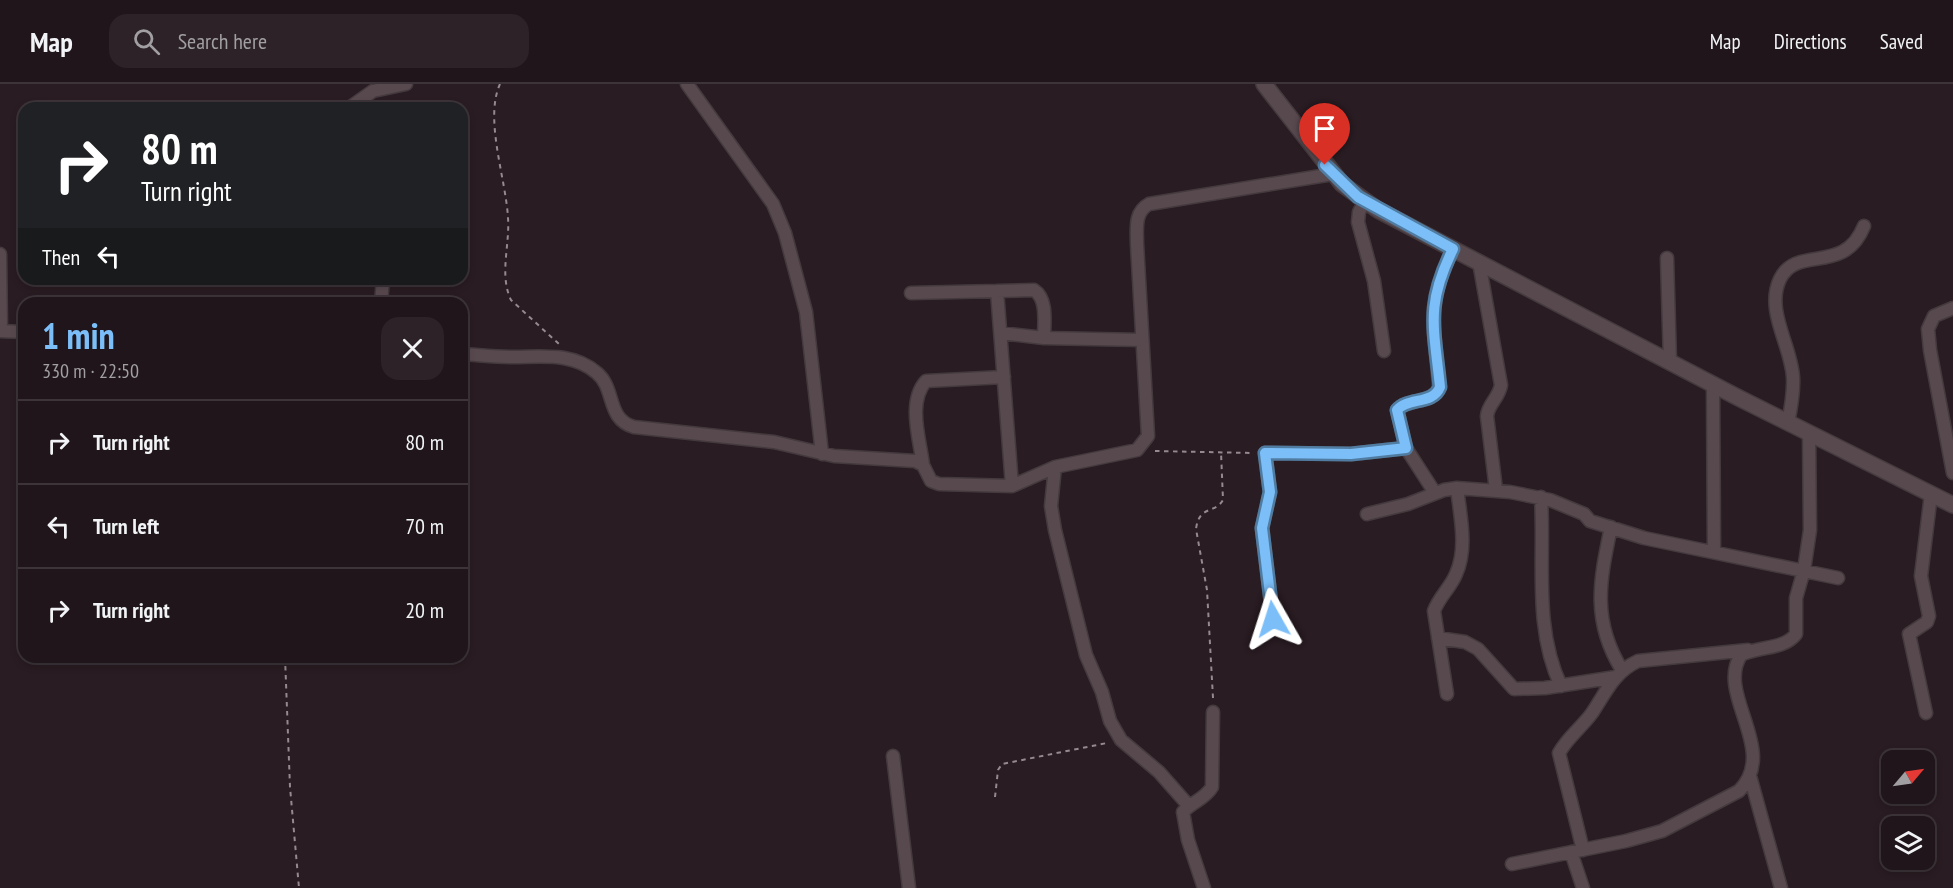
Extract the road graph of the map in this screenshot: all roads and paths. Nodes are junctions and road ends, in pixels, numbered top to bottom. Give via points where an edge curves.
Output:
1 (406, 84) edge
2 (500, 84) edge
3 (687, 84) edge
4 (1264, 84) edge
5 (359, 102) edge
6 (1333, 174) junction
7 (1365, 201) junction
8 (1864, 226) dead end
9 (1453, 249) junction
10 (0, 254) edge
11 (1667, 258) dead end
12 (1479, 262) junction
13 (997, 291) junction
14 (911, 293) dead end
15 (1953, 308) edge
16 (1, 331) edge
17 (18, 332) edge
18 (1001, 333) junction
19 (1044, 338) junction
20 (1143, 340) junction
21 (562, 346) dead end
22 (1384, 351) dead end
23 (468, 354) edge
24 (1670, 362) junction
25 (1004, 377) junction
26 (1713, 384) junction
27 (1788, 423) junction
28 (1809, 433) junction
29 (1406, 448) junction
30 (1137, 450) junction
31 (1221, 452) junction
32 (1265, 453) junction
33 (822, 454) junction
34 (923, 465) junction
35 (1055, 467) junction
36 (1953, 473) edge
37 (1012, 486) junction
38 (1457, 488) junction
39 (1496, 490) junction
40 (1435, 493) junction
41 (1931, 494) junction
42 (1541, 497) junction
43 (1953, 505) edge
44 (1367, 514) dead end
45 (1611, 527) junction
46 (1714, 552) junction
47 (1804, 570) junction
48 (1838, 578) dead end
49 (1273, 619) dead end
50 (1438, 638) junction
51 (1749, 650) junction
52 (285, 663) edge
53 (1619, 674) junction
54 (1561, 686) junction
55 (1447, 694) dead end
56 (1213, 712) joint
57 (1926, 713) dead end
58 (1121, 740) junction
59 (892, 756) dead end
60 (1750, 776) junction
61 (995, 797) dead end
62 (1189, 806) junction
63 (1577, 851) junction
64 (1512, 864) dead end
65 (299, 888) edge
66 (909, 888) edge
67 (1204, 888) edge
68 (1583, 888) edge
69 (1780, 888) edge

1 - 5 street via 373,92
2 - 21 path via 496,124 508,216 507,292
3 - 33 street via 773,204 785,232 806,312
4 - 6 street
6 - 7 street
6 - 20 street via 1141,208 1137,244
7 - 9 street
7 - 22 street via 1358,222 1374,281
8 - 27 street via 1852,248 1786,269 1776,290 1778,319 1793,376
9 - 12 street
9 - 29 street via 1433,301 1440,387 1431,397 1408,402 1397,410
10 - 16 street
11 - 24 street
12 - 24 street
12 - 39 street via 1501,385 1487,416
13 - 14 street
13 - 18 street
13 - 19 street via 1040,293
15 - 36 street via 1934,316 1928,329
16 - 17 street
18 - 19 street
18 - 25 street
19 - 20 street
20 - 30 street via 1148,436
23 - 33 street via 540,355 580,363 603,378 617,417 634,427 774,442
24 - 26 street
25 - 34 street via 926,381 920,387 916,402
25 - 37 street
26 - 27 street
26 - 46 street
27 - 28 street
28 - 41 street
28 - 47 street via 1810,530
29 - 32 street via 1351,454
29 - 40 street
30 - 31 path
30 - 35 street
31 - 32 path
31 - 56 path via 1223,500 1220,506 1202,513 1196,529 1207,590
32 - 49 street via 1270,492 1262,528
33 - 34 street via 915,461
34 - 37 street via 931,481 939,484
35 - 37 street
35 - 58 street via 1051,506 1055,530 1086,655
38 - 39 street
38 - 40 street
38 - 50 street via 1462,545 1456,574 1434,611
39 - 42 street
40 - 44 street
41 - 43 street
41 - 57 street via 1921,576 1929,616 1927,622 1909,634
42 - 45 street
42 - 54 street via 1540,572 1547,639
45 - 46 street
45 - 53 street via 1599,594 1605,634
46 - 47 street
47 - 48 street
47 - 51 street via 1796,598 1796,634 1783,644
50 - 54 street via 1478,648 1514,689
50 - 55 street
51 - 53 street via 1638,661
51 - 60 street via 1737,662 1735,673 1752,745
52 - 65 path
53 - 54 street
53 - 63 street via 1559,753
56 - 62 street via 1212,787 1208,795
58 - 61 path via 1002,764
58 - 62 street via 1159,772
59 - 66 street
60 - 63 street via 1739,791 1674,826
60 - 69 street
62 - 67 street via 1183,812 1184,822
63 - 64 street
63 - 68 street

